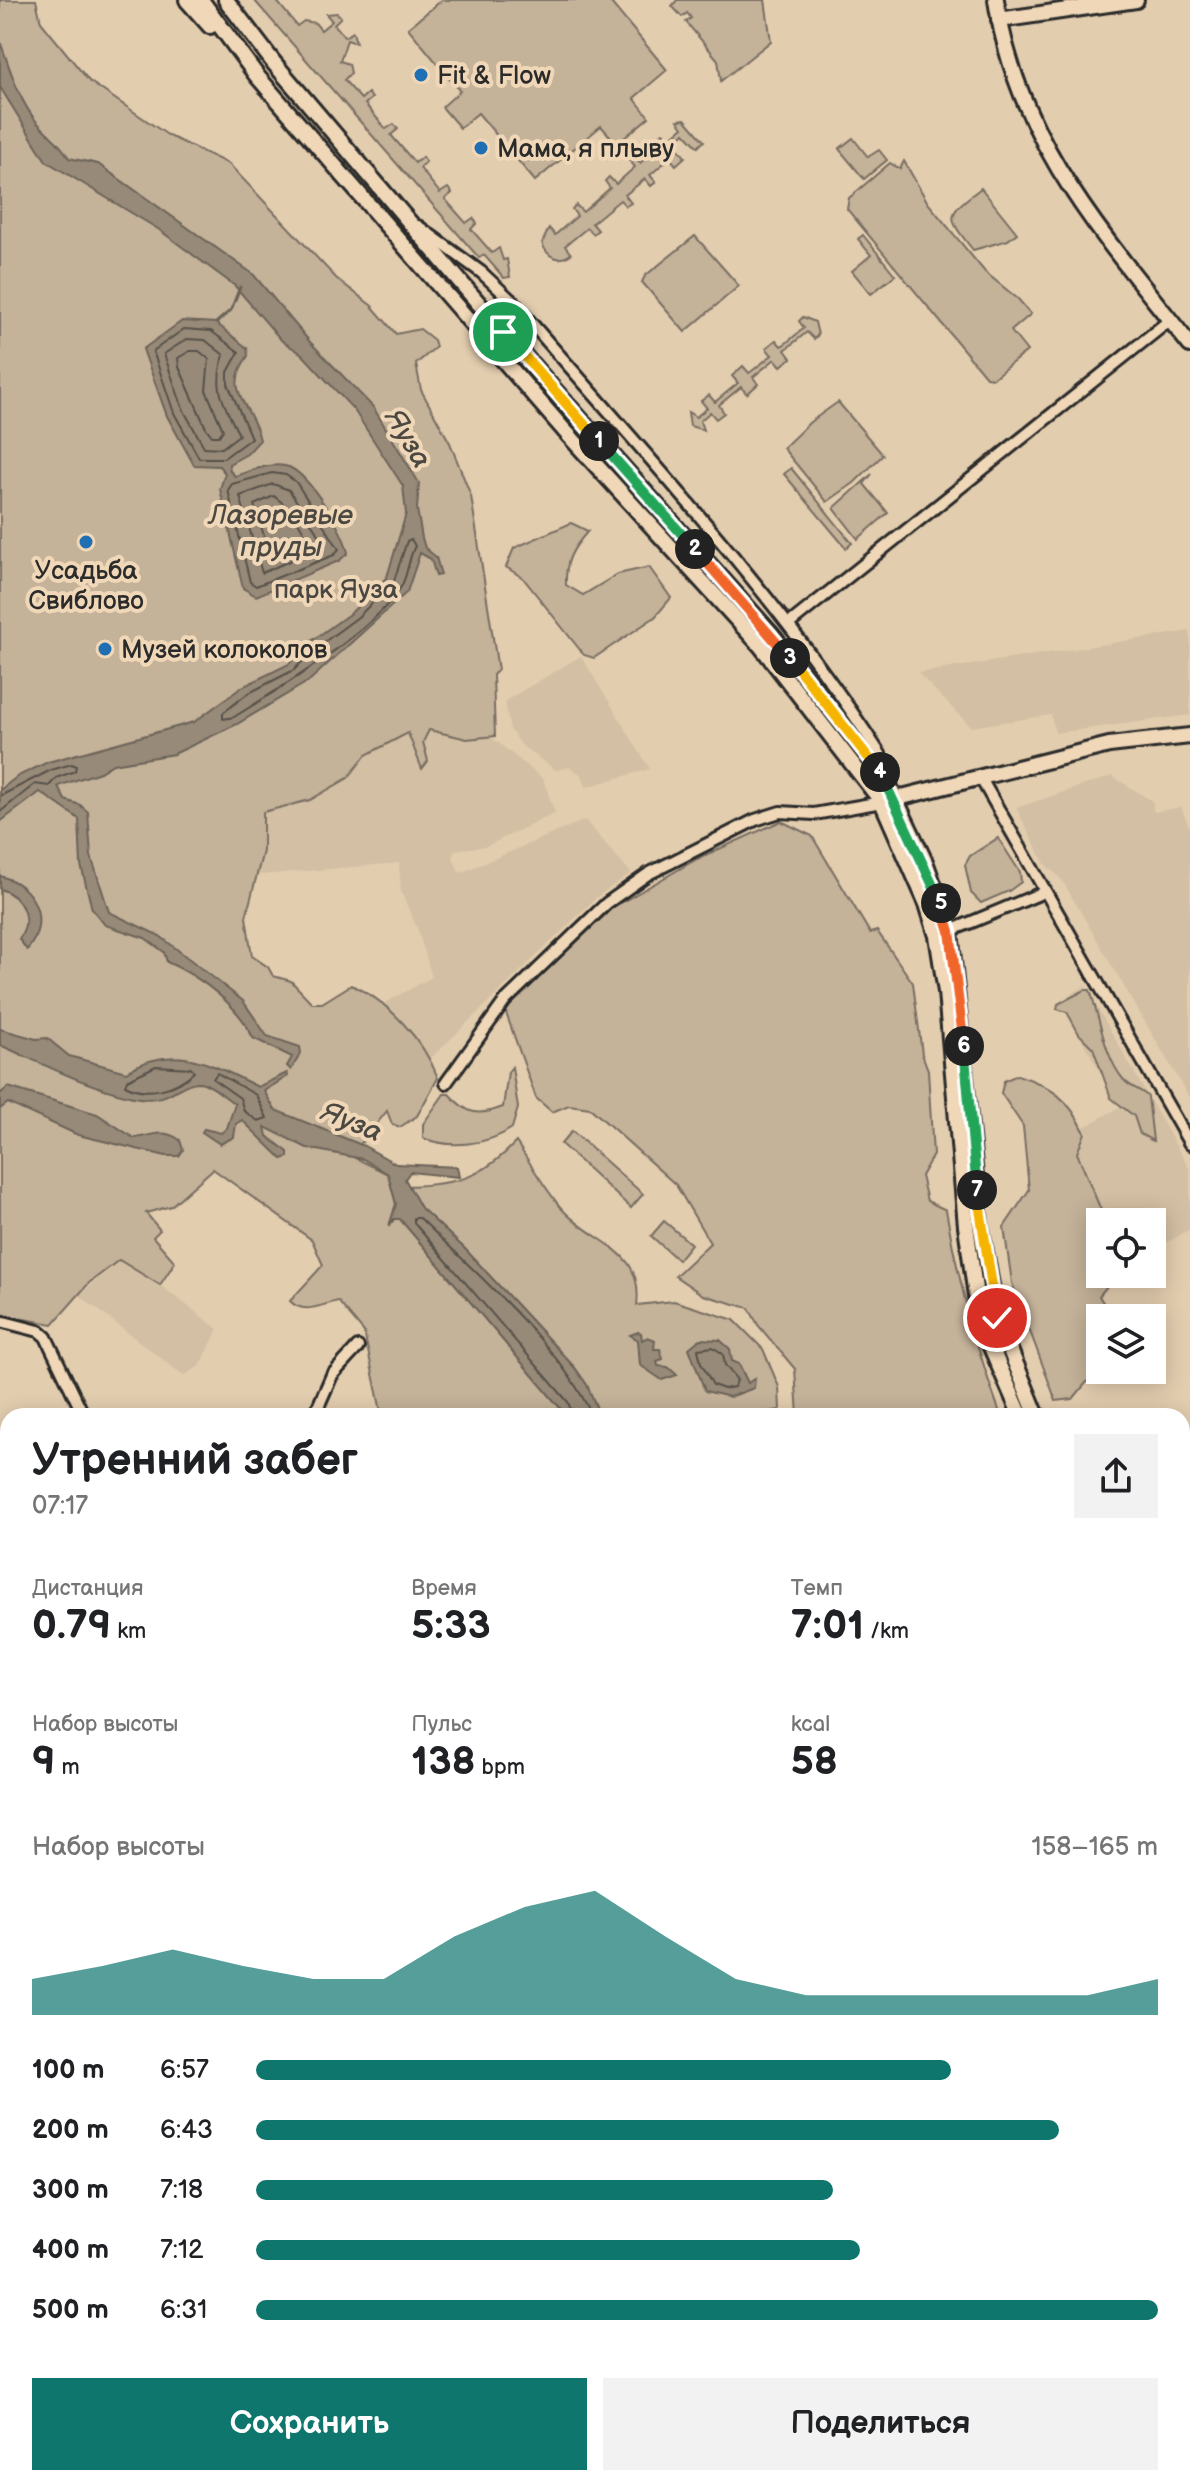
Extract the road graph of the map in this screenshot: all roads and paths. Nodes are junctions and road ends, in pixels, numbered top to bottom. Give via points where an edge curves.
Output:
1 (187, 0) edge
2 (201, 0) edge
3 (226, 0) edge
4 (996, 0) edge
5 (1136, 0) edge
6 (999, 20) junction
7 (257, 76) junction
8 (403, 215) junction
9 (1170, 320) junction
10 (1190, 345) edge
11 (789, 624) junction
12 (1190, 736) edge
13 (980, 777) junction
14 (886, 779) junction
15 (889, 800) junction
16 (1044, 892) junction
17 (950, 931) junction
18 (446, 1083) dead end
19 (1190, 1144) edge
20 (0, 1321) edge
21 (358, 1347) dead end
22 (80, 1408) edge
23 (318, 1408) edge
24 (1018, 1408) edge
25 (1034, 1408) edge

1 - 7 main road
2 - 7 main road
3 - 8 main road
4 - 6 main road
5 - 6 main road
6 - 9 main road via 1014,77 1047,153
7 - 15 main road via 761,646
8 - 11 street via 513,302
8 - 14 main road via 772,635
9 - 10 main road
9 - 11 street
11 - 14 street via 880,754
12 - 13 main road via 1109,745
13 - 15 main road
13 - 16 street
14 - 15 main road
15 - 17 main road via 926,864
15 - 18 street via 814,814 780,812 648,874 607,903 505,1001
15 - 24 main road via 937,936 977,1303
16 - 17 street
16 - 19 street
17 - 25 main road via 980,1224 997,1318
20 - 22 street via 46,1337
21 - 23 street via 332,1375

